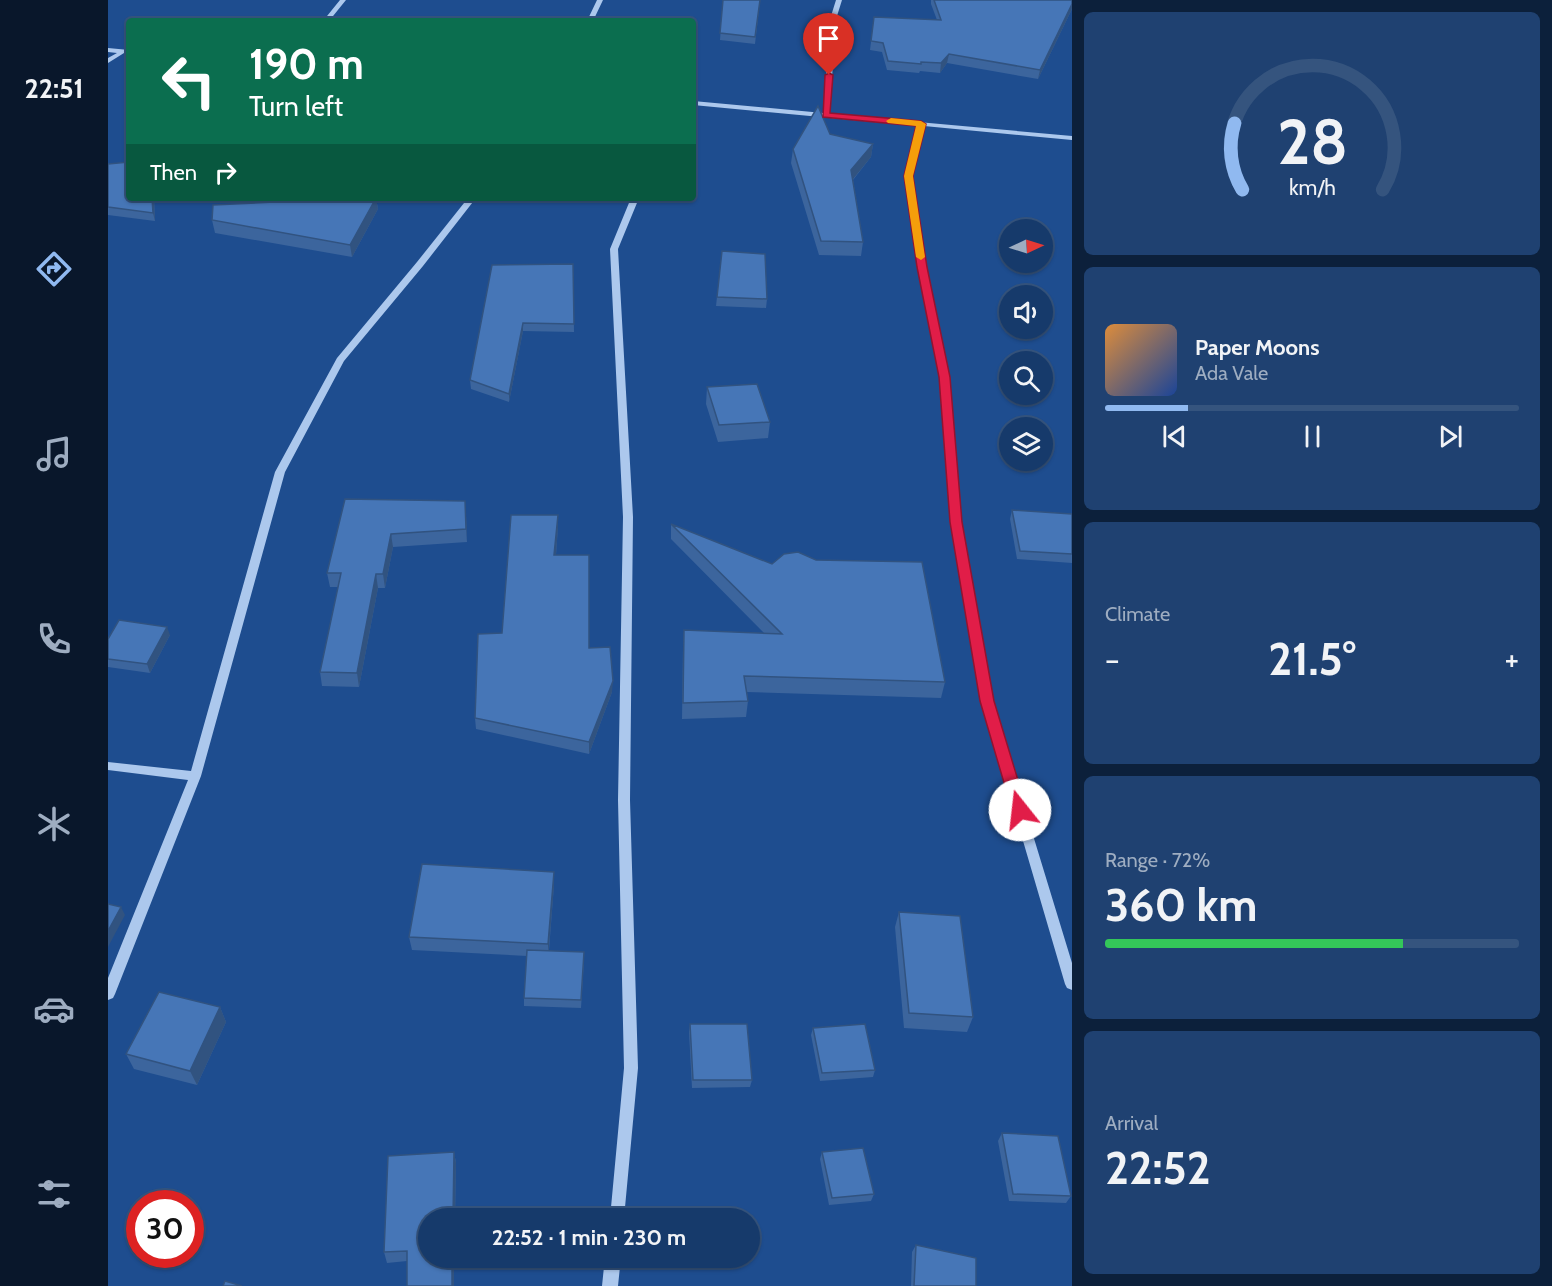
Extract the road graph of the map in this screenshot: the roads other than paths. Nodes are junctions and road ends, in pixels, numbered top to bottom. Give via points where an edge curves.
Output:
1 (343, 0) edge
2 (600, 0) edge
3 (839, 0) edge
4 (328, 18) edge
5 (591, 18) edge
6 (108, 50) edge
7 (126, 52) edge
8 (108, 61) edge
9 (696, 103) edge
10 (826, 115) junction
11 (921, 124) junction
12 (1072, 138) edge
13 (470, 201) edge
14 (634, 201) edge
15 (108, 766) edge
16 (195, 776) junction
17 (1072, 984) edge
18 (108, 994) edge
19 (618, 1208) edge
20 (612, 1268) edge
21 (610, 1286) edge

1 - 4 street
2 - 5 street
3 - 10 street via 834,16
6 - 7 street
7 - 8 street
9 - 10 street
10 - 11 street
11 - 12 street
11 - 17 street via 908,176 944,377 956,522 987,701
13 - 16 street via 340,360 280,472
14 - 19 street via 614,249 628,517 624,800 631,1068
15 - 16 street
16 - 18 street
20 - 21 street

